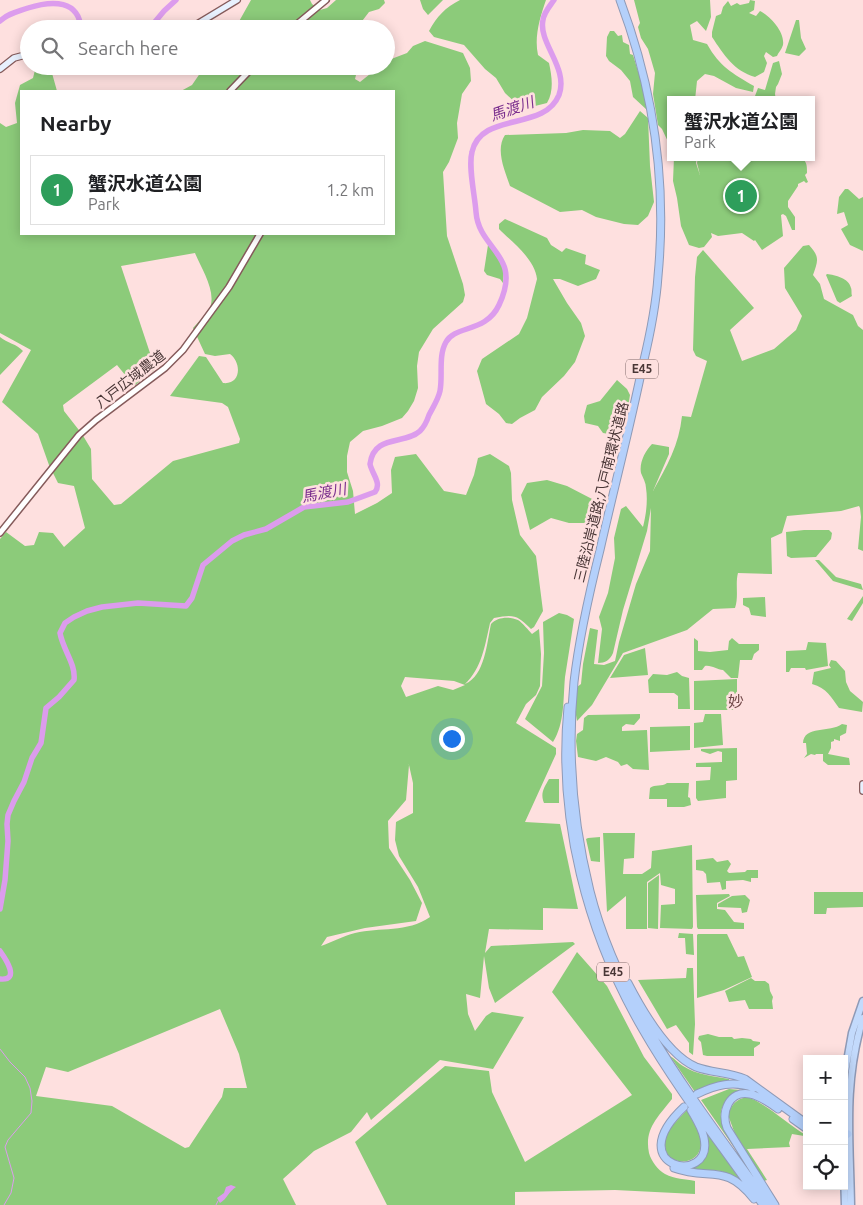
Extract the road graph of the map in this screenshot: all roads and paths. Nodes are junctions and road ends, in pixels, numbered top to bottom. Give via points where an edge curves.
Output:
1 (237, 0) edge
2 (326, 0) edge
3 (620, 0) edge
4 (204, 20) edge
5 (302, 20) edge
6 (20, 56) edge
7 (0, 69) edge
8 (245, 75) edge
9 (231, 90) edge
10 (259, 235) edge
11 (0, 533) edge
12 (586, 607) junction
13 (863, 784) edge
14 (863, 791) edge
15 (602, 932) junction
16 (863, 1001) edge
17 (863, 1018) edge
18 (656, 1052) junction
19 (848, 1056) edge
20 (690, 1099) junction
21 (774, 1103) junction
22 (848, 1107) edge
23 (803, 1121) edge
24 (803, 1126) edge
25 (847, 1145) edge
26 (845, 1190) edge
27 (759, 1205) edge
28 (763, 1205) edge
29 (769, 1205) edge
30 (775, 1205) edge
31 (845, 1205) edge
32 (851, 1205) edge

1 - 4 main road
2 - 5 street
3 - 12 highway, 三陸沿岸道路;八戸南環状道路 / E45 via 639,55 654,127 660,175 659,261 655,306 633,414
6 - 7 main road
8 - 9 street
10 - 11 street, 八戸広域農道 via 229,287 183,350 165,368 84,430
12 - 15 highway, 三陸沿岸道路;八戸南環状道路 / E45 via 574,681 572,762 580,845
12 - 18 highway, 三陸沿岸道路;八戸南環状道路 / E45 via 576,648 566,722 567,793 572,832 600,941 630,1008
13 - 14 main road
15 - 20 highway, 三陸沿岸道路;八戸南環状道路 / E45 via 640,1016
15 - 21 highway via 631,988 674,1051 695,1066 745,1079
16 - 19 highway
17 - 22 highway via 855,1047
18 - 20 highway, 三陸沿岸道路;八戸南環状道路 / E45
18 - 20 highway via 695,1118 704,1137 700,1158 690,1165 681,1166 669,1162 664,1156 660,1140 665,1128
20 - 21 highway via 718,1085 737,1084 753,1088
20 - 27 highway via 668,1118 660,1132 657,1146 660,1157 676,1169 729,1177
20 - 28 highway, E45
20 - 29 highway, E45
21 - 23 highway
21 - 24 highway
21 - 30 highway via 752,1094 740,1095 730,1100 724,1117 727,1128
25 - 32 highway
26 - 31 highway

